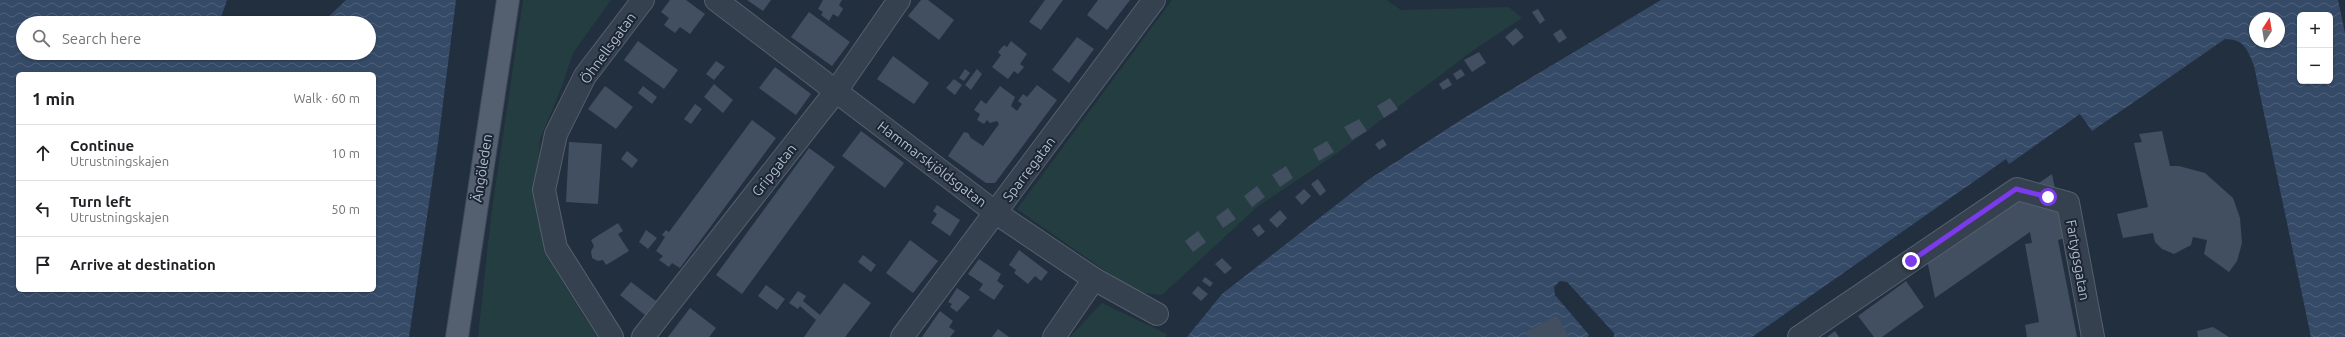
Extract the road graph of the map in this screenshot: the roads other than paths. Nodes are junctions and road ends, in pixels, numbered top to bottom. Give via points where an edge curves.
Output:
1 (508, 0) edge
2 (643, 0) edge
3 (716, 0) edge
4 (899, 0) edge
5 (1154, 0) edge
6 (836, 91) junction
7 (996, 213) junction
8 (1094, 279) junction
9 (1157, 314) dead end
10 (457, 337) edge
11 (612, 337) edge
12 (644, 337) edge
13 (902, 337) edge
14 (1054, 337) edge
15 (1799, 337) edge
16 (2093, 337) edge

1 - 10 main road, Ängöleden
2 - 11 street, Öhnellsgatan via 585,76 556,134 544,190 556,248
3 - 6 street, Hammarskjöldsgatan
4 - 6 street, Gripgatan
5 - 7 street, Sparregatan
6 - 7 street, Hammarskjöldsgatan
6 - 12 street, Gripgatan
7 - 8 street, Hammarskjöldsgatan
7 - 13 street, Sparregatan
8 - 9 street, Hammarskjöldsgatan
8 - 14 street
15 - 16 street, Fartygsgatan via 2016,189 2068,203

